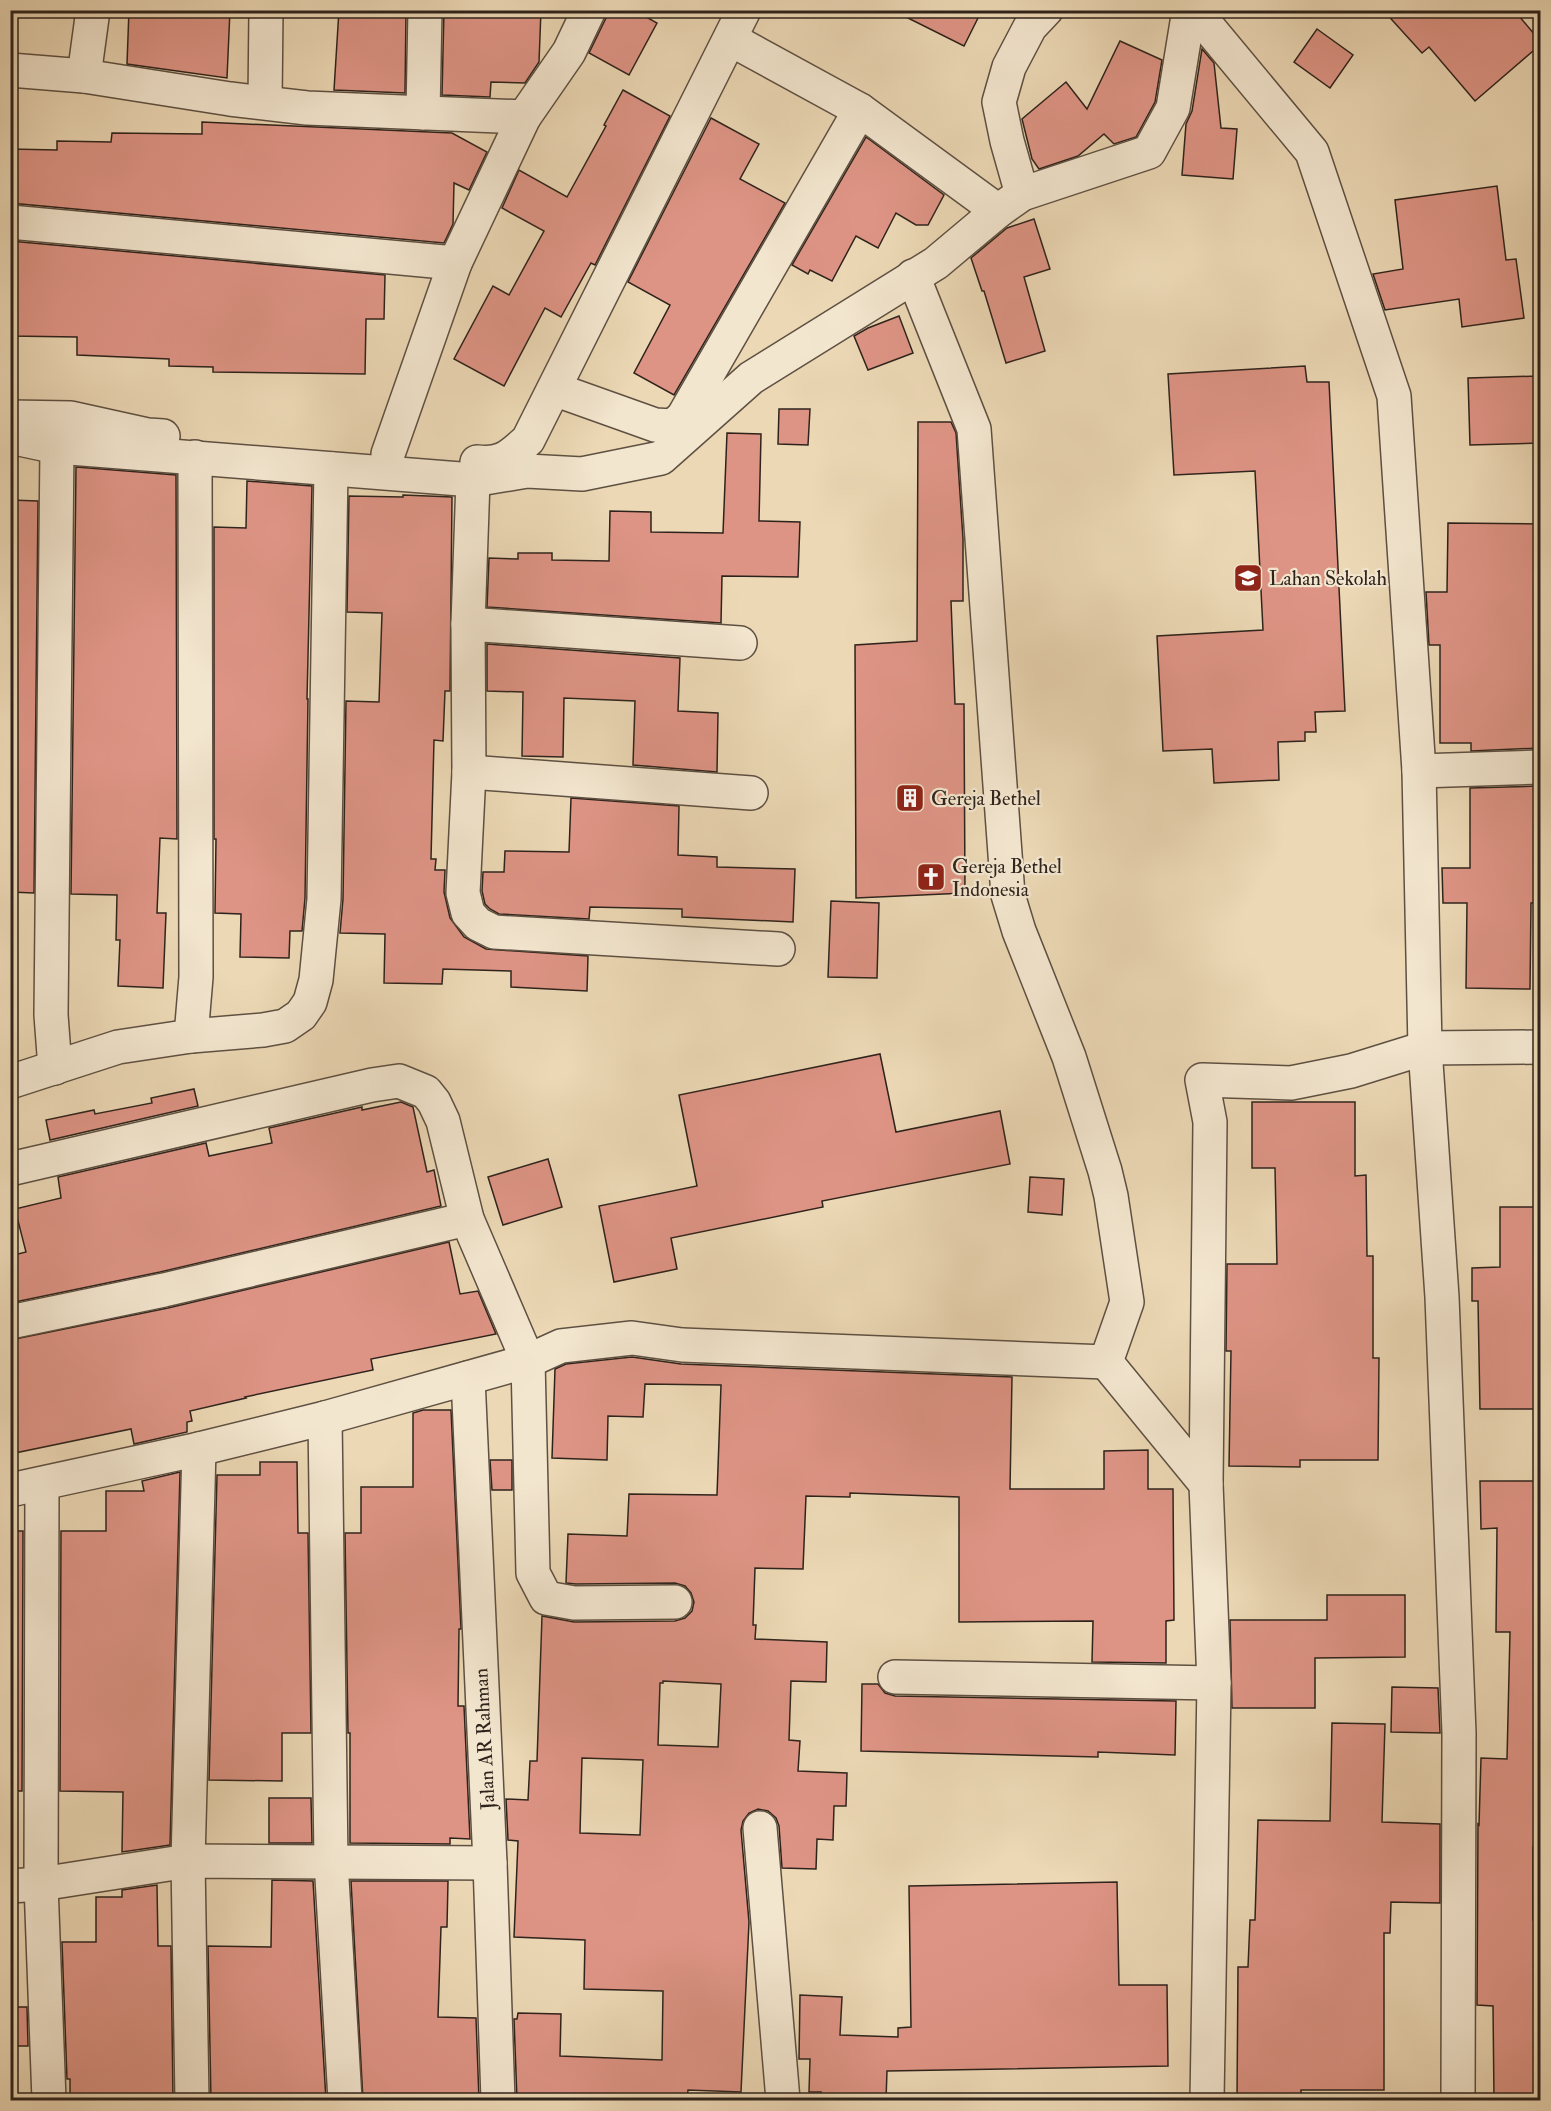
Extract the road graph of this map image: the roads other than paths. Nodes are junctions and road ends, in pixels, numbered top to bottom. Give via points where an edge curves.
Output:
1 (93, 10) edge
2 (266, 10) edge
3 (425, 10) edge
4 (575, 10) edge
5 (589, 10) edge
6 (1046, 10) edge
7 (1189, 10) edge
8 (1194, 10) edge
9 (737, 25) edge
10 (569, 52) junction
11 (10, 70) edge
12 (84, 76) junction
13 (265, 102) junction
14 (860, 110) junction
15 (423, 113) junction
16 (524, 117) junction
17 (1010, 202) junction
18 (10, 222) edge
19 (455, 263) junction
20 (913, 276) junction
21 (554, 389) junction
22 (10, 417) edge
23 (10, 436) edge
24 (57, 447) junction
25 (388, 454) junction
26 (195, 457) junction
27 (331, 468) junction
28 (473, 480) junction
29 (468, 624) junction
30 (741, 643) dead end
31 (1540, 767) edge
32 (1419, 771) junction
33 (469, 772) junction
34 (751, 793) dead end
35 (778, 949) dead end
36 (191, 1036) junction
37 (1540, 1047) edge
38 (1425, 1048) junction
39 (55, 1068) junction
40 (10, 1082) edge
41 (10, 1169) edge
42 (467, 1219) junction
43 (10, 1322) edge
44 (528, 1361) junction
45 (1106, 1362) junction
46 (468, 1378) junction
47 (325, 1418) junction
48 (199, 1449) junction
49 (42, 1484) junction
50 (1206, 1484) junction
51 (10, 1490) edge
52 (675, 1602) dead end
53 (895, 1677) dead end
54 (1214, 1683) junction
55 (760, 1828) dead end
56 (188, 1861) junction
57 (331, 1861) junction
58 (490, 1863) junction
59 (26, 1885) edge
60 (49, 2100) edge
61 (192, 2100) edge
62 (345, 2100) edge
63 (498, 2100) edge
64 (783, 2100) edge
65 (1207, 2100) edge
66 (1458, 2100) edge

1 - 12 street
2 - 13 street
3 - 15 street
4 - 10 street
5 - 10 street
6 - 17 street via 1030,27 1009,67 999,102 1007,141
7 - 17 street via 1173,108 1149,152
8 - 32 street via 1312,152 1394,396
9 - 14 street
9 - 21 street
10 - 16 street
11 - 12 street
12 - 13 street
13 - 15 street
14 - 17 street
14 - 21 street via 683,417 673,426 655,425
15 - 16 street
16 - 19 street
17 - 20 street via 936,263
18 - 19 street
19 - 25 street
20 - 28 street via 751,378 661,458 582,474 527,471
20 - 45 street via 974,429 1008,895 1069,1056 1111,1196 1127,1302
21 - 25 street via 528,440 502,461
22 - 25 street via 71,418 148,435
23 - 24 street
24 - 26 street
24 - 39 street via 51,1015
26 - 27 street
26 - 36 street via 196,977
27 - 28 street
27 - 36 street via 324,899 316,980 310,1002 301,1015 285,1026
28 - 29 street
29 - 30 street
29 - 33 street
31 - 32 street
32 - 38 street
33 - 34 street
33 - 35 street via 463,893 468,913 478,924 494,932
36 - 39 street via 118,1047
37 - 38 street
38 - 50 street via 1351,1071 1291,1083 1202,1080 1209,1122
38 - 66 street via 1442,1297 1459,1733
39 - 40 street
41 - 42 street via 372,1084 399,1081 426,1092 435,1102
42 - 43 street
42 - 44 street
44 - 45 street via 561,1346 632,1338 682,1345
44 - 46 street
44 - 52 street via 532,1573 546,1598 574,1603
45 - 50 street
46 - 47 street
46 - 58 street, Jalan AR Rahman
47 - 48 street
47 - 57 street
48 - 49 street
48 - 56 street
49 - 51 street
49 - 59 street
50 - 54 street
53 - 54 street
54 - 65 street
55 - 64 street
56 - 57 street
56 - 59 street
56 - 61 street
57 - 58 street
57 - 62 street
58 - 63 street, Jalan AR Rahman
59 - 60 street

